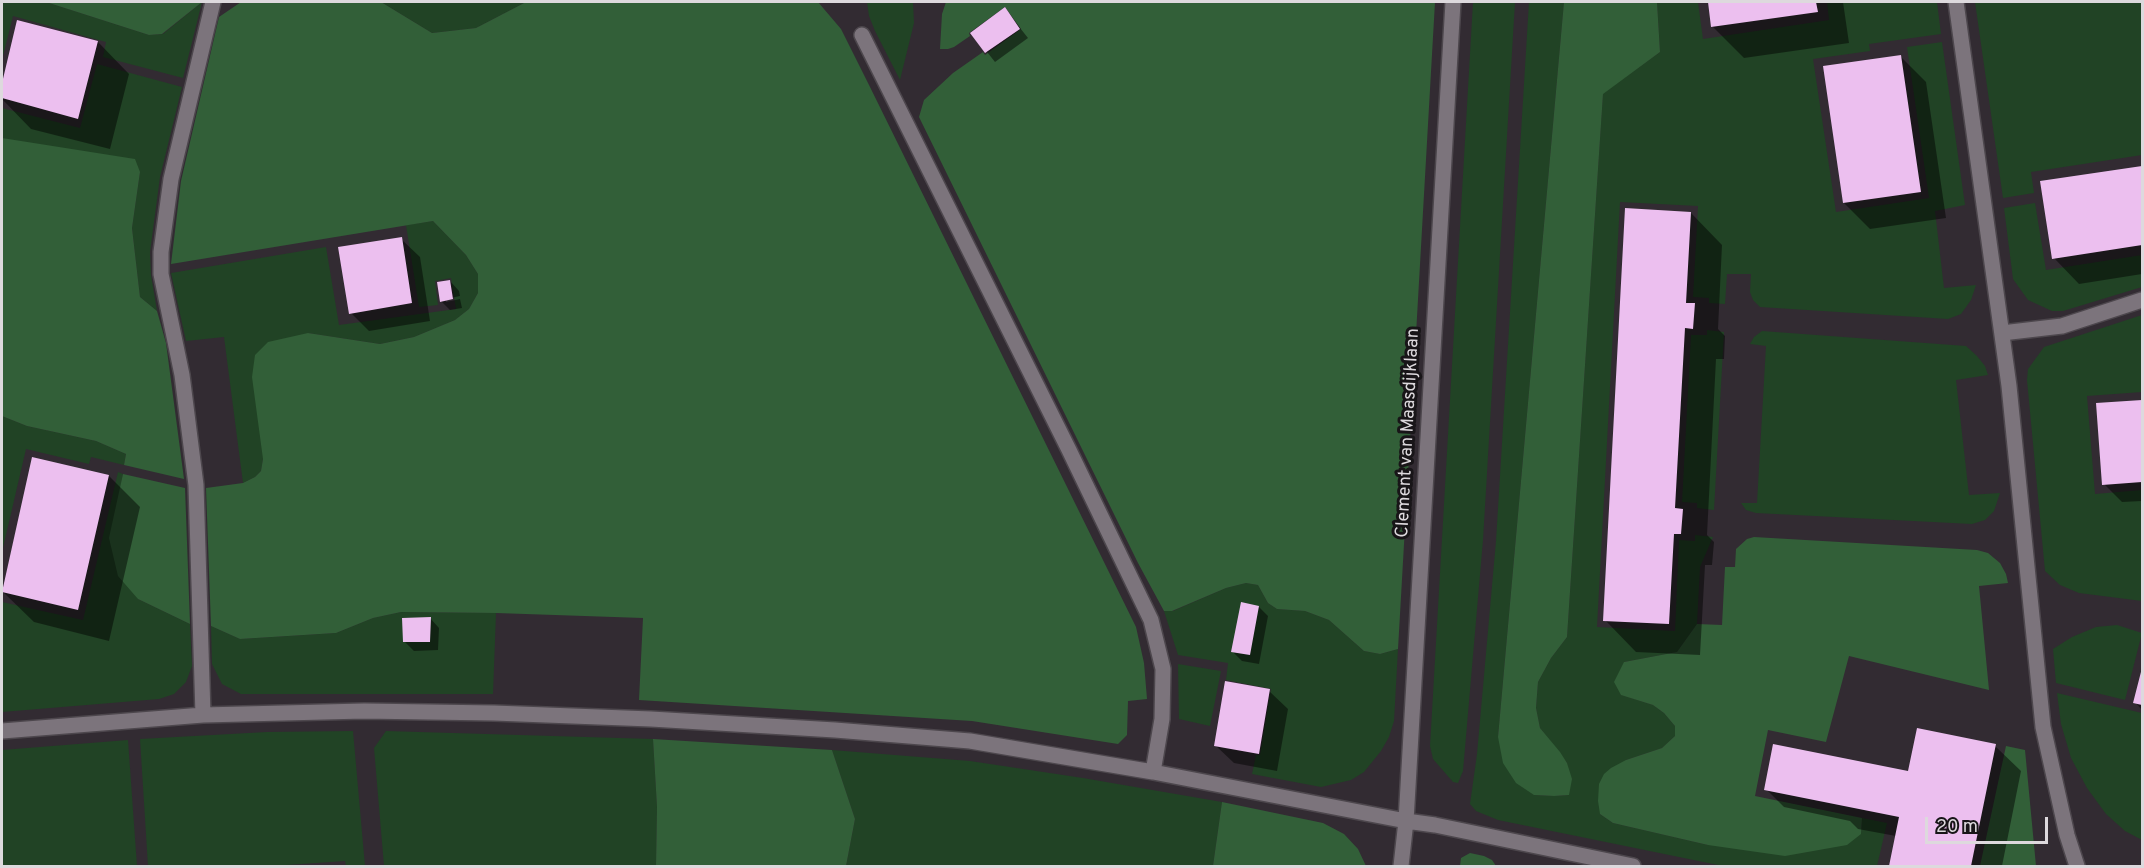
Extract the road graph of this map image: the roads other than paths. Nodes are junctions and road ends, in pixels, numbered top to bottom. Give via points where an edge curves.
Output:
1 (213, 2) edge
2 (1452, 2) edge
3 (1956, 2) edge
4 (862, 35) dead end
5 (2142, 300) edge
6 (2002, 333) junction
7 (203, 715) junction
8 (2, 732) edge
9 (1153, 772) junction
10 (1406, 821) junction
11 (1401, 867) edge
12 (1633, 867) edge
13 (2077, 867) edge

1 - 7 street via 171,179 161,252 161,274 182,375 196,485
2 - 10 street, Clement van Maasdijklaan
3 - 6 street
4 - 9 street via 1151,620 1163,669 1162,719
5 - 6 street via 2062,326
6 - 13 street via 2043,727
7 - 8 street
7 - 9 street via 494,713 754,726 970,741
9 - 10 street
10 - 11 street, Clement van Maasdijklaan
10 - 12 street

